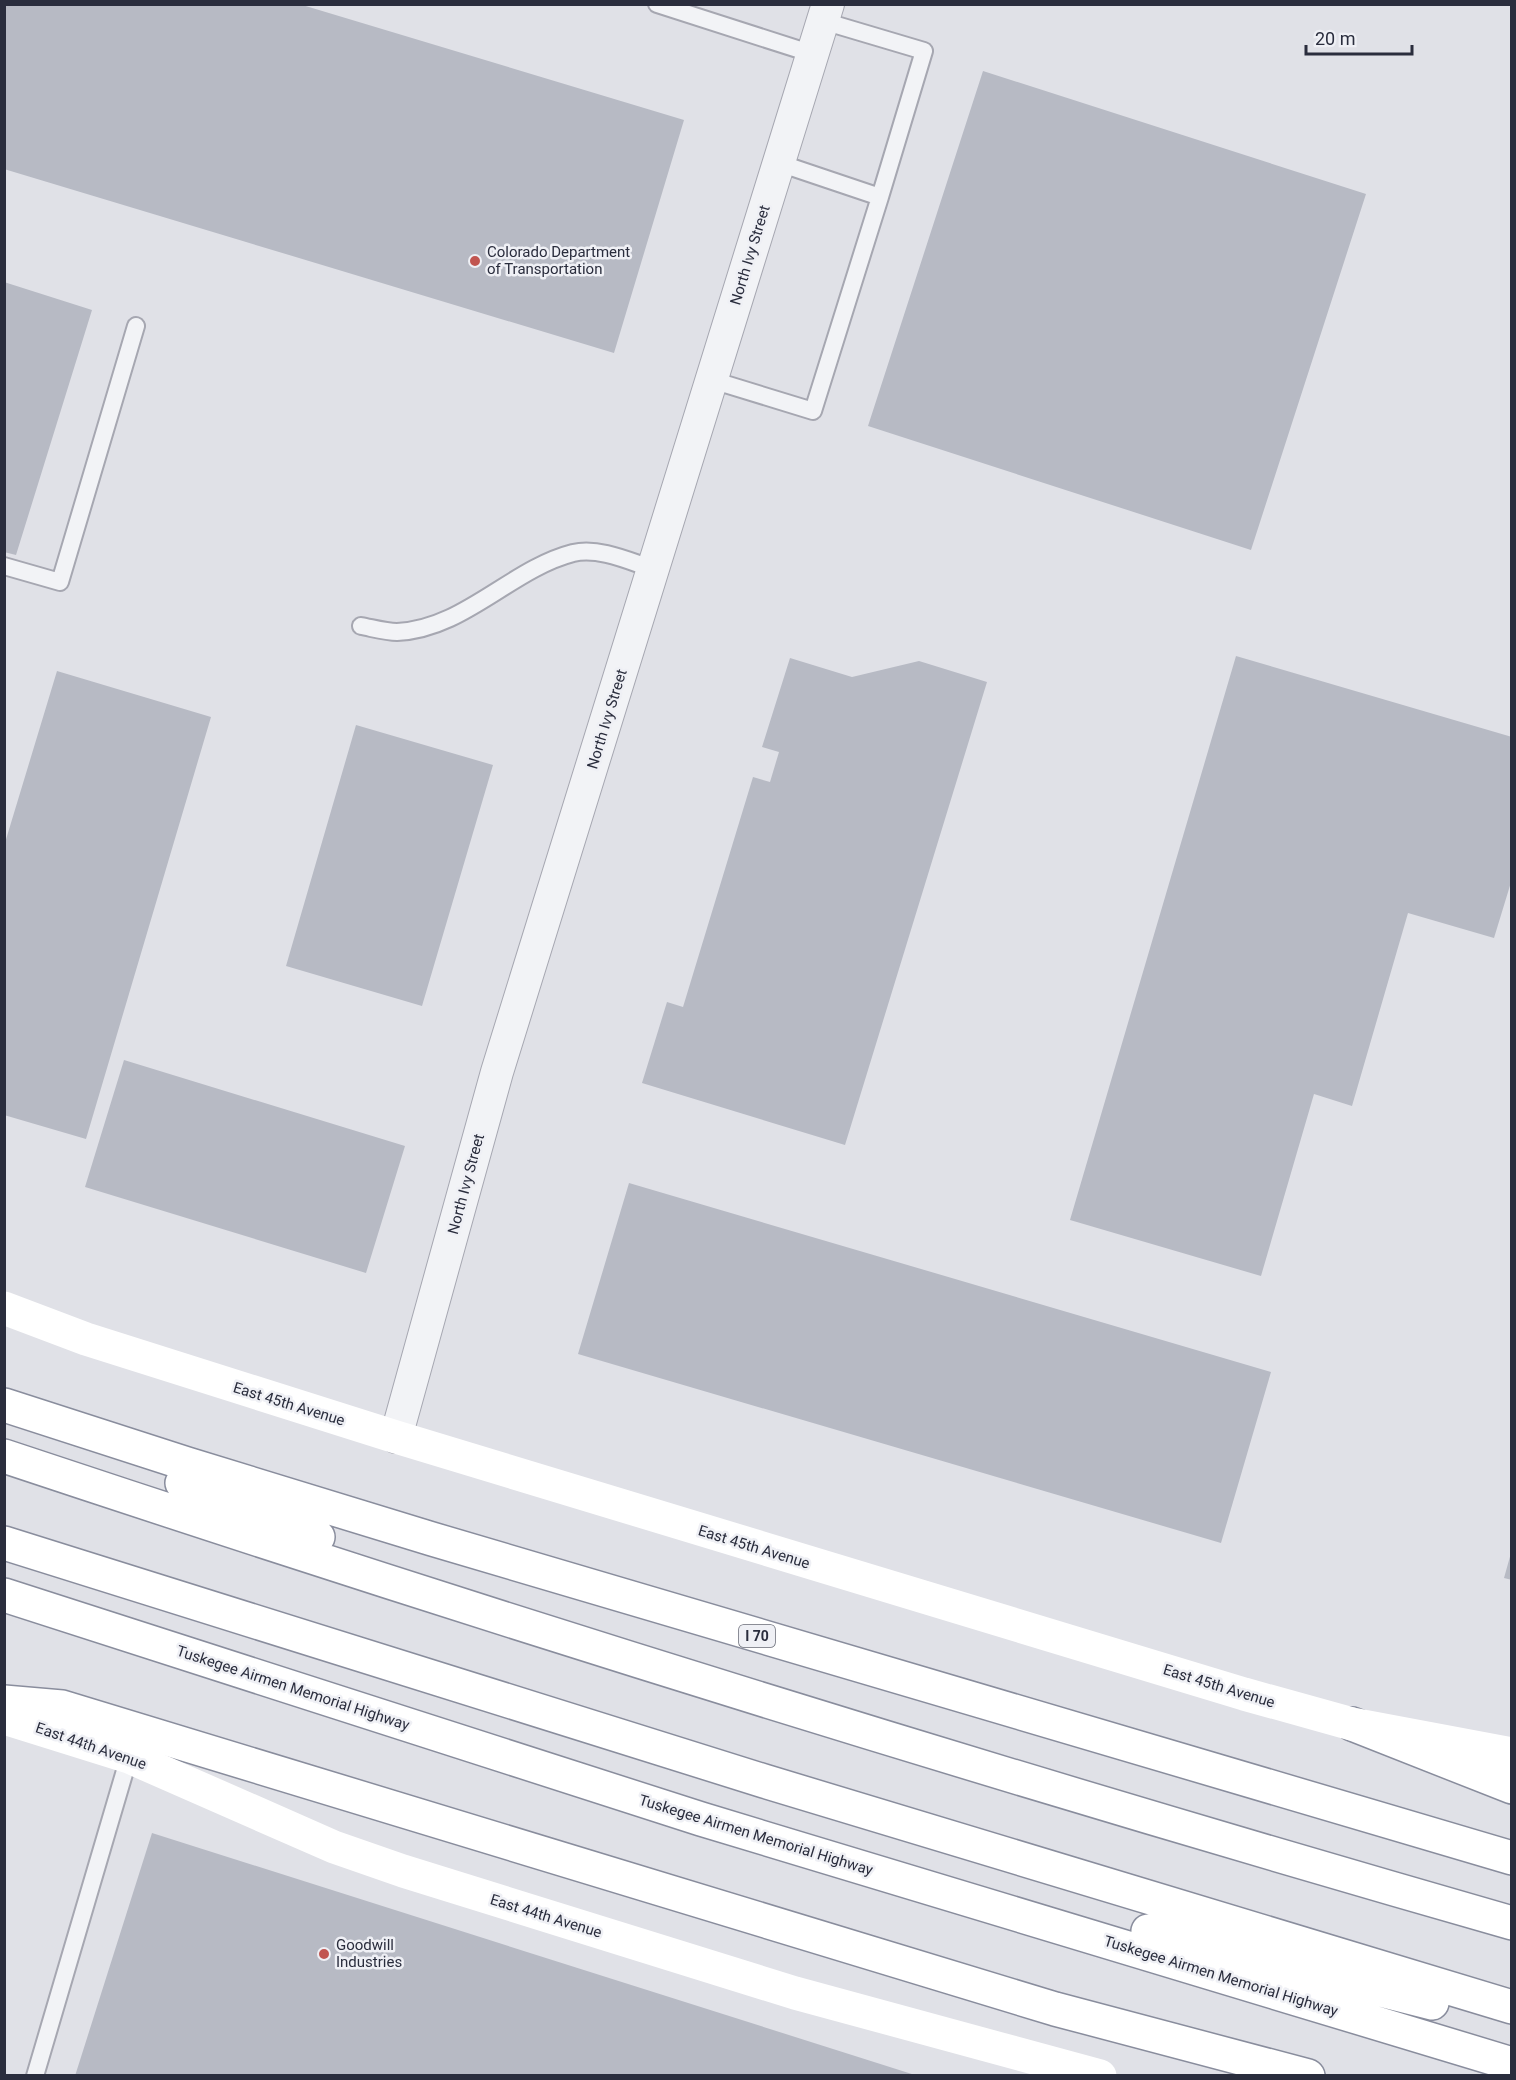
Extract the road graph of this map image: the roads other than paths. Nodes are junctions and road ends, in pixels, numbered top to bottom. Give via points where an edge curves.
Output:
1 (657, 4) edge
2 (825, 13) edge
3 (813, 54) junction
4 (779, 163) junction
5 (880, 197) junction
6 (136, 326) dead end
7 (712, 380) junction
8 (4, 566) edge
9 (653, 569) junction
10 (361, 626) dead end
11 (4, 1308) edge
12 (4, 1405) edge
13 (4, 1411) edge
14 (396, 1437) junction
15 (4, 1455) edge
16 (4, 1543) edge
17 (4, 1594) edge
18 (704, 1683) junction
19 (4, 1702) edge
20 (4, 1718) edge
21 (1352, 1724) junction
22 (1512, 1754) edge
23 (129, 1757) junction
24 (1512, 1787) edge
25 (701, 1819) junction
26 (1512, 1858) edge
27 (1512, 1923) edge
28 (1512, 2007) edge
29 (1512, 2023) edge
30 (1512, 2064) edge
31 (35, 2076) edge
32 (1100, 2076) edge
33 (1308, 2076) edge

1 - 3 lane
2 - 3 street, North Ivy Street
2 - 5 lane via 924,51
3 - 4 street, North Ivy Street
4 - 5 lane
4 - 7 street, North Ivy Street
5 - 7 lane via 813,411
6 - 8 lane via 60,582
7 - 9 street, North Ivy Street
9 - 10 lane via 602,553 574,553 539,567 427,627 396,632
9 - 14 street, North Ivy Street via 497,1072
11 - 14 main road, East 45th Avenue via 86,1339
12 - 26 main road, I 70 via 421,1535
13 - 18 main road via 312,1535
14 - 21 main road, East 45th Avenue
15 - 18 main road
16 - 28 main road via 753,1778
17 - 25 main road, Tuskegee Airmen Memorial Highway
18 - 27 main road via 1168,1824
19 - 33 main road via 62,1707 1043,2006
20 - 23 main road, East 44th Avenue
21 - 22 main road, East 45th Avenue
21 - 24 main road
23 - 31 lane
23 - 32 main road, East 44th Avenue via 334,1847 403,1871 795,1993
25 - 29 main road
25 - 30 main road, Tuskegee Airmen Memorial Highway

